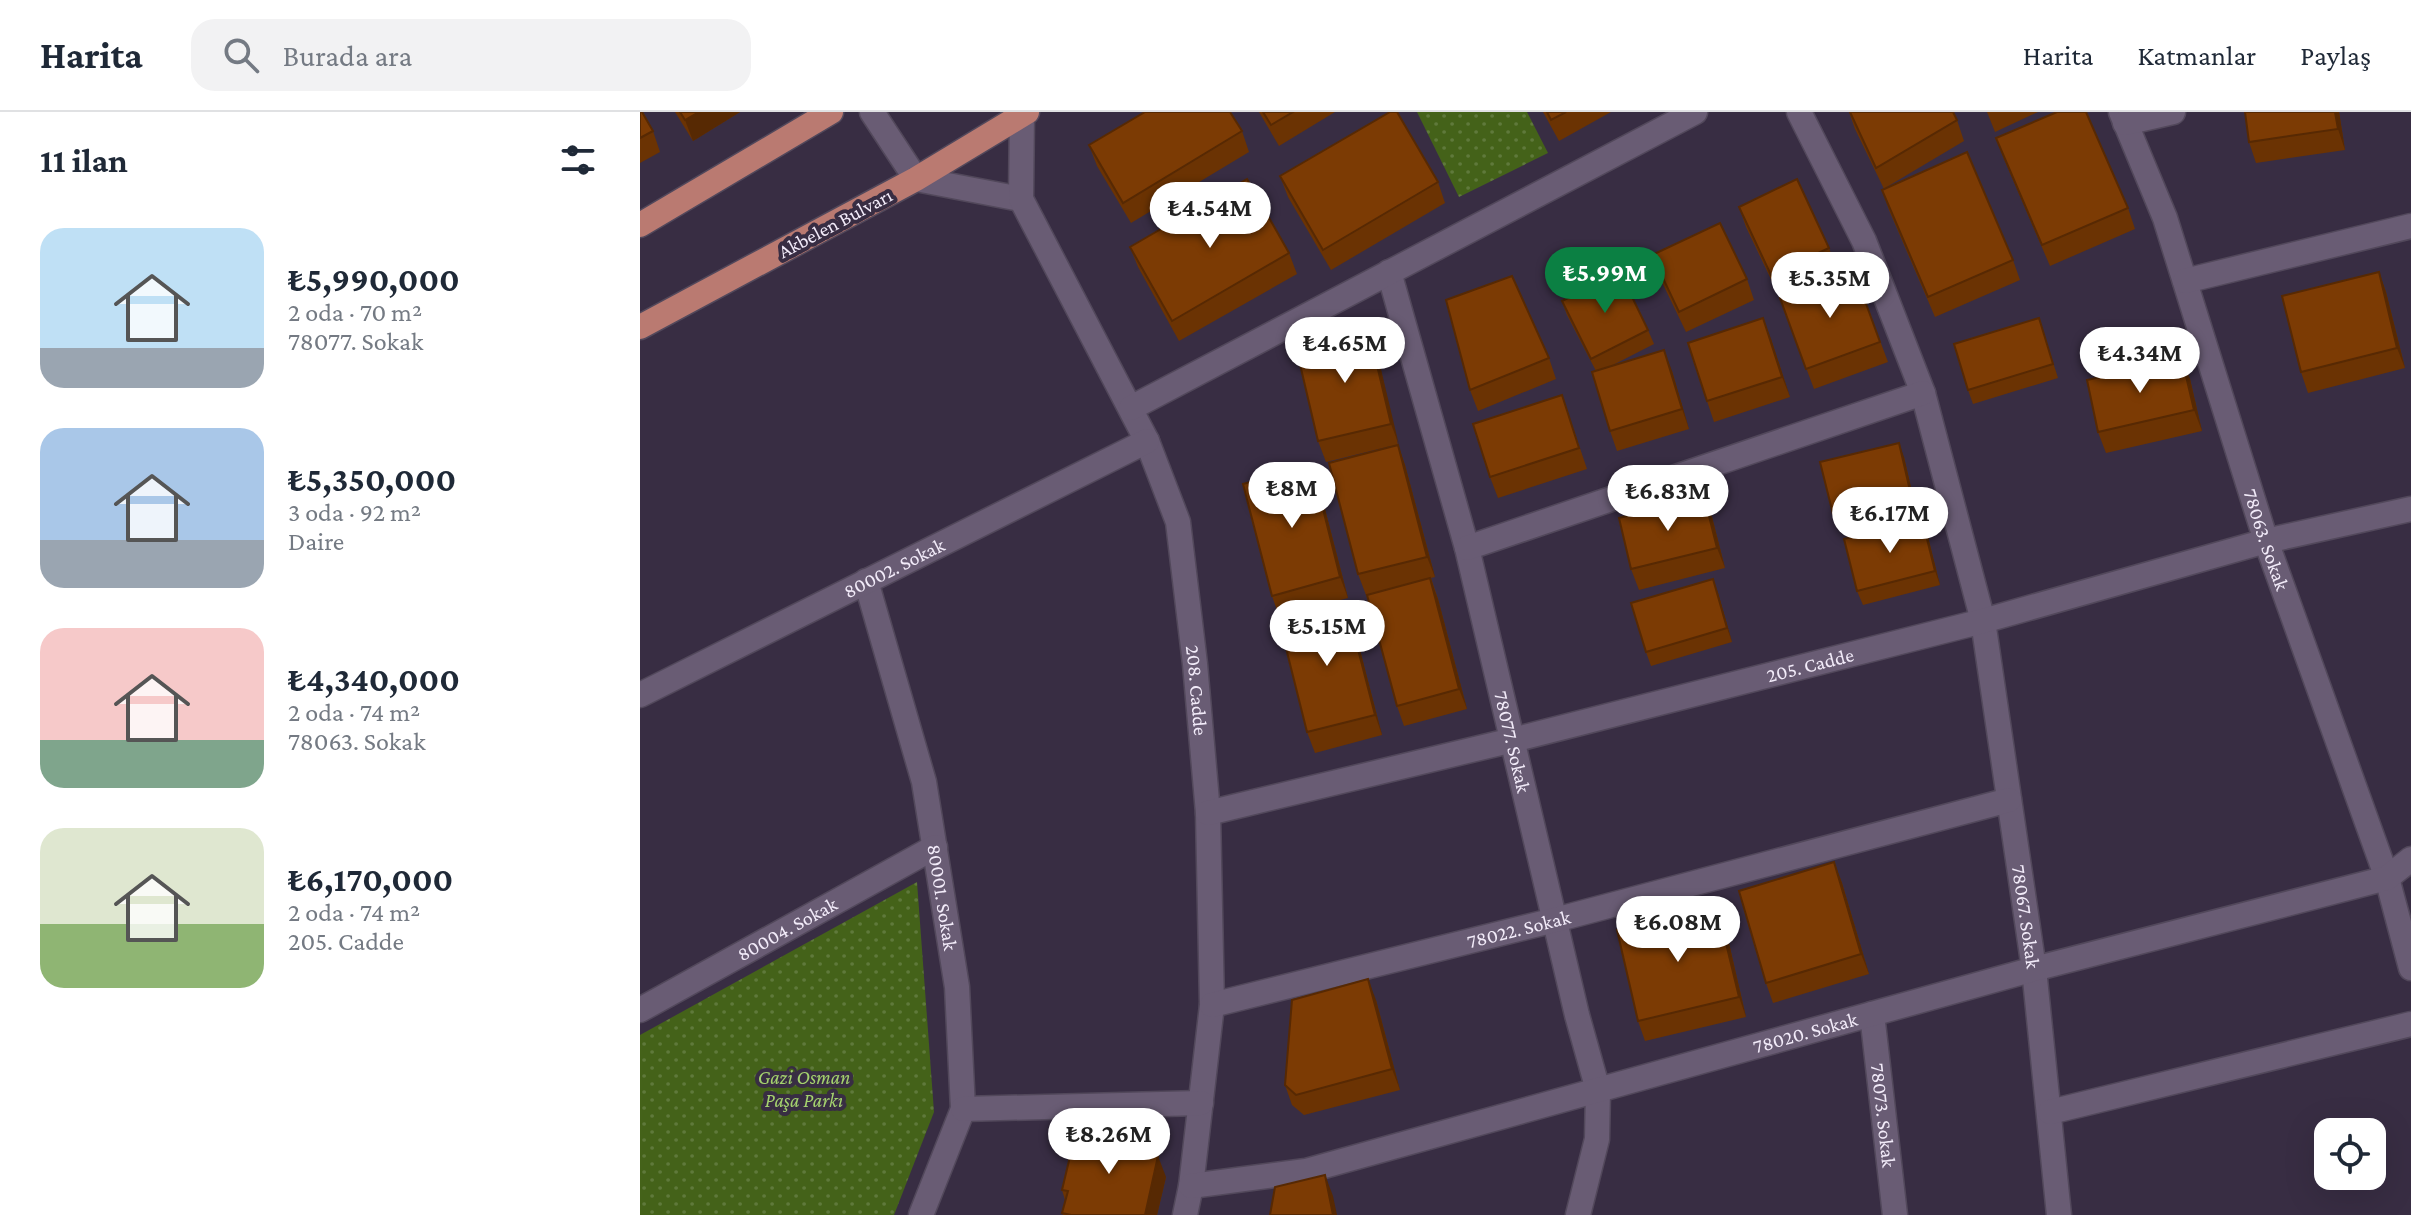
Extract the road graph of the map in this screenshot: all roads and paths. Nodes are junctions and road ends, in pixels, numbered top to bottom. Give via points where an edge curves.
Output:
1 (831, 112) edge
2 (872, 112) edge
3 (1695, 112) edge
4 (1799, 112) edge
5 (2173, 112) edge
6 (1024, 113) edge
7 (2123, 117) edge
8 (916, 179) junction
9 (1021, 199) junction
10 (640, 225) edge
11 (2411, 226) edge
12 (1389, 272) junction
13 (2185, 281) junction
14 (640, 327) edge
15 (1923, 393) junction
16 (1131, 408) junction
17 (1147, 441) junction
18 (2411, 509) edge
19 (2266, 541) junction
20 (1467, 548) junction
21 (866, 581) junction
22 (1983, 621) junction
23 (640, 695) edge
24 (1513, 740) junction
25 (2009, 800) junction
26 (1208, 813) junction
27 (935, 847) junction
28 (2411, 859) edge
29 (2387, 878) junction
30 (1555, 920) junction
31 (2411, 968) edge
32 (2034, 969) junction
33 (1212, 1005) junction
34 (640, 1010) edge
35 (1872, 1014) junction
36 (2411, 1024) edge
37 (1598, 1090) junction
38 (1201, 1103) junction
39 (963, 1109) junction
40 (2050, 1112) junction
41 (1191, 1186) junction
42 (921, 1215) edge
43 (1185, 1215) edge
44 (1578, 1215) edge
45 (1895, 1215) edge
46 (2059, 1215) edge

1 - 10 main road
2 - 8 street
3 - 12 street
4 - 15 street, 78067. Sokak via 1864,241
5 - 7 street
6 - 8 main road, Akbelen Bulvarı
6 - 9 street
7 - 13 street, 78063. Sokak
8 - 9 street
8 - 14 main road, Akbelen Bulvarı
9 - 16 street, 208. Cadde
11 - 13 street
12 - 16 street
12 - 20 street, 78077. Sokak
13 - 19 street, 78063. Sokak
15 - 20 street
15 - 22 street, 78067. Sokak
16 - 17 street, 208. Cadde
17 - 21 street, 80002. Sokak
17 - 26 street, 208. Cadde via 1178,522
18 - 19 street, 205. Cadde
19 - 22 street, 205. Cadde
19 - 29 street, 78063. Sokak
20 - 24 street, 78077. Sokak
21 - 23 street, 80002. Sokak
21 - 27 street, 80001. Sokak via 924,782
22 - 24 street, 205. Cadde
22 - 25 street, 78067. Sokak
24 - 26 street, 205. Cadde
24 - 30 street, 78077. Sokak
25 - 30 street, 78022. Sokak
25 - 32 street, 78067. Sokak
26 - 33 street, 208. Cadde
27 - 34 street, 80004. Sokak
27 - 39 street, 80001. Sokak via 957,987
28 - 29 street, 78020. Sokak
29 - 31 street, 78063. Sokak
29 - 32 street, 78020. Sokak
30 - 33 street, 78022. Sokak
30 - 37 street, 78077. Sokak
32 - 35 street, 78020. Sokak
32 - 40 street, 78067. Sokak
33 - 38 street, 208. Cadde
35 - 37 street, 78020. Sokak
35 - 45 street, 78073. Sokak
36 - 40 street
37 - 41 street, 78020. Sokak via 1306,1171
37 - 44 street, 78077. Sokak via 1597,1139
38 - 39 street
38 - 41 street, 208. Cadde
39 - 42 street, 80001. Sokak
40 - 46 street, 78067. Sokak
41 - 43 street, 208. Cadde

